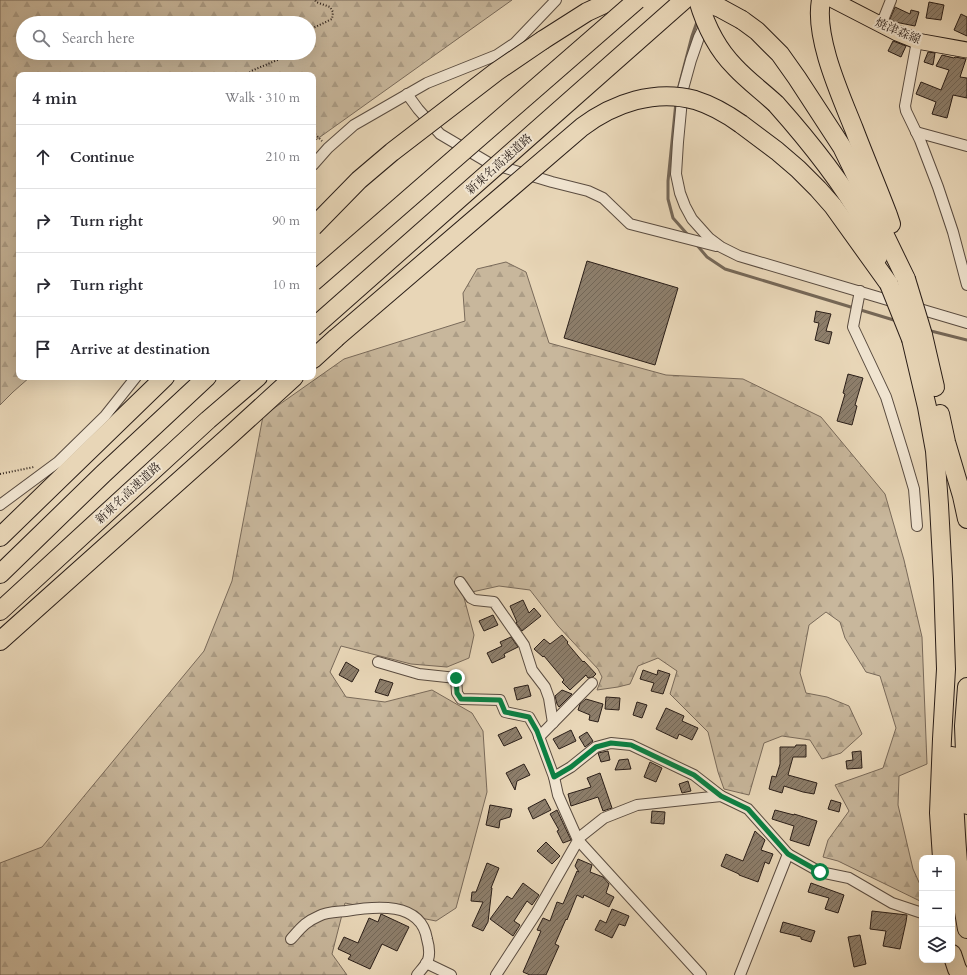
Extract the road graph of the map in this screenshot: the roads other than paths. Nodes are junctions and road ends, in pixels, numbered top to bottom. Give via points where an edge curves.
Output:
1 (556, 0) edge
2 (613, 0) edge
3 (637, 0) edge
4 (684, 0) edge
5 (698, 0) edge
6 (719, 0) edge
7 (821, 0) edge
8 (833, 0) edge
9 (891, 0) edge
10 (881, 25) junction
11 (917, 41) junction
12 (967, 50) edge
13 (407, 94) junction
14 (916, 132) junction
15 (967, 146) edge
16 (316, 162) edge
17 (316, 224) edge
18 (721, 247) junction
19 (316, 279) edge
20 (906, 279) junction
21 (889, 284) junction
22 (967, 285) edge
23 (860, 291) junction
24 (967, 323) edge
25 (316, 325) edge
26 (917, 337) junction
27 (316, 356) edge
28 (134, 380) edge
29 (162, 380) edge
30 (204, 380) edge
31 (255, 380) edge
32 (291, 380) edge
33 (0, 505) edge
34 (967, 520) edge
35 (917, 526) dead end
36 (0, 537) edge
37 (0, 574) edge
38 (460, 582) dead end
39 (0, 611) edge
40 (0, 640) edge
41 (378, 662) dead end
42 (946, 669) junction
43 (592, 683) dead end
44 (967, 687) edge
45 (553, 723) junction
46 (539, 737) junction
47 (554, 777) junction
48 (721, 796) junction
49 (967, 805) edge
50 (578, 840) junction
51 (788, 854) junction
52 (942, 855) edge
53 (919, 912) edge
54 (967, 929) edge
55 (291, 939) dead end
56 (426, 963) junction
57 (955, 963) edge
58 (417, 975) edge
59 (451, 975) edge
60 (496, 975) edge
61 (701, 975) edge
62 (740, 975) edge
63 (961, 975) edge

1 - 13 street via 515,43 497,55 427,83
2 - 17 highway, bridge via 587,12 496,72 392,152 359,180
3 - 19 highway, bridge
4 - 25 highway, 新東名高速道路, bridge
5 - 20 highway, bridge via 742,20 780,54 842,147
5 - 21 highway, bridge via 713,36 727,57 776,104 800,132 855,209
6 - 18 street via 690,60 683,89 676,174 680,192 692,219
7 - 20 highway via 820,23 825,49 888,215
8 - 10 main road, 焼津森線
9 - 10 street
10 - 11 main road, 焼津森線
11 - 12 main road, 焼津森線
11 - 14 street via 905,106
13 - 16 street via 354,125
13 - 18 street via 440,134 489,163 588,190 603,198 630,224
14 - 15 street
14 - 22 street via 953,232
18 - 23 street via 739,256
20 - 26 highway, bridge
21 - 26 highway, bridge
21 - 27 highway, bridge via 833,206 777,151 741,124 700,102 668,96 646,98 634,100 603,113 582,127
23 - 24 street
23 - 35 street via 853,327 886,397 914,489
26 - 34 highway
26 - 42 highway via 935,451
28 - 33 street via 105,416 58,462
29 - 36 highway
30 - 37 highway
31 - 39 highway, 新東名高速道路
32 - 40 highway
38 - 45 street via 471,598 494,602 524,646 532,670 550,698
41 - 46 street via 419,674 456,678 457,693 461,699 500,700 505,712 529,717
42 - 52 highway via 939,813
42 - 54 highway via 957,852
43 - 45 street
44 - 49 highway via 964,726
45 - 46 street
46 - 47 street
47 - 48 street via 596,747 611,743 631,745 694,775
47 - 50 street via 558,795
48 - 50 street via 637,805 604,818
48 - 51 street via 748,809
50 - 60 street via 538,912
50 - 61 street
51 - 53 street via 820,872 849,878 892,903
51 - 62 street
55 - 56 street via 304,924 320,915 363,908 391,908 410,913 421,922 429,949
56 - 58 street
56 - 59 street
57 - 63 highway

